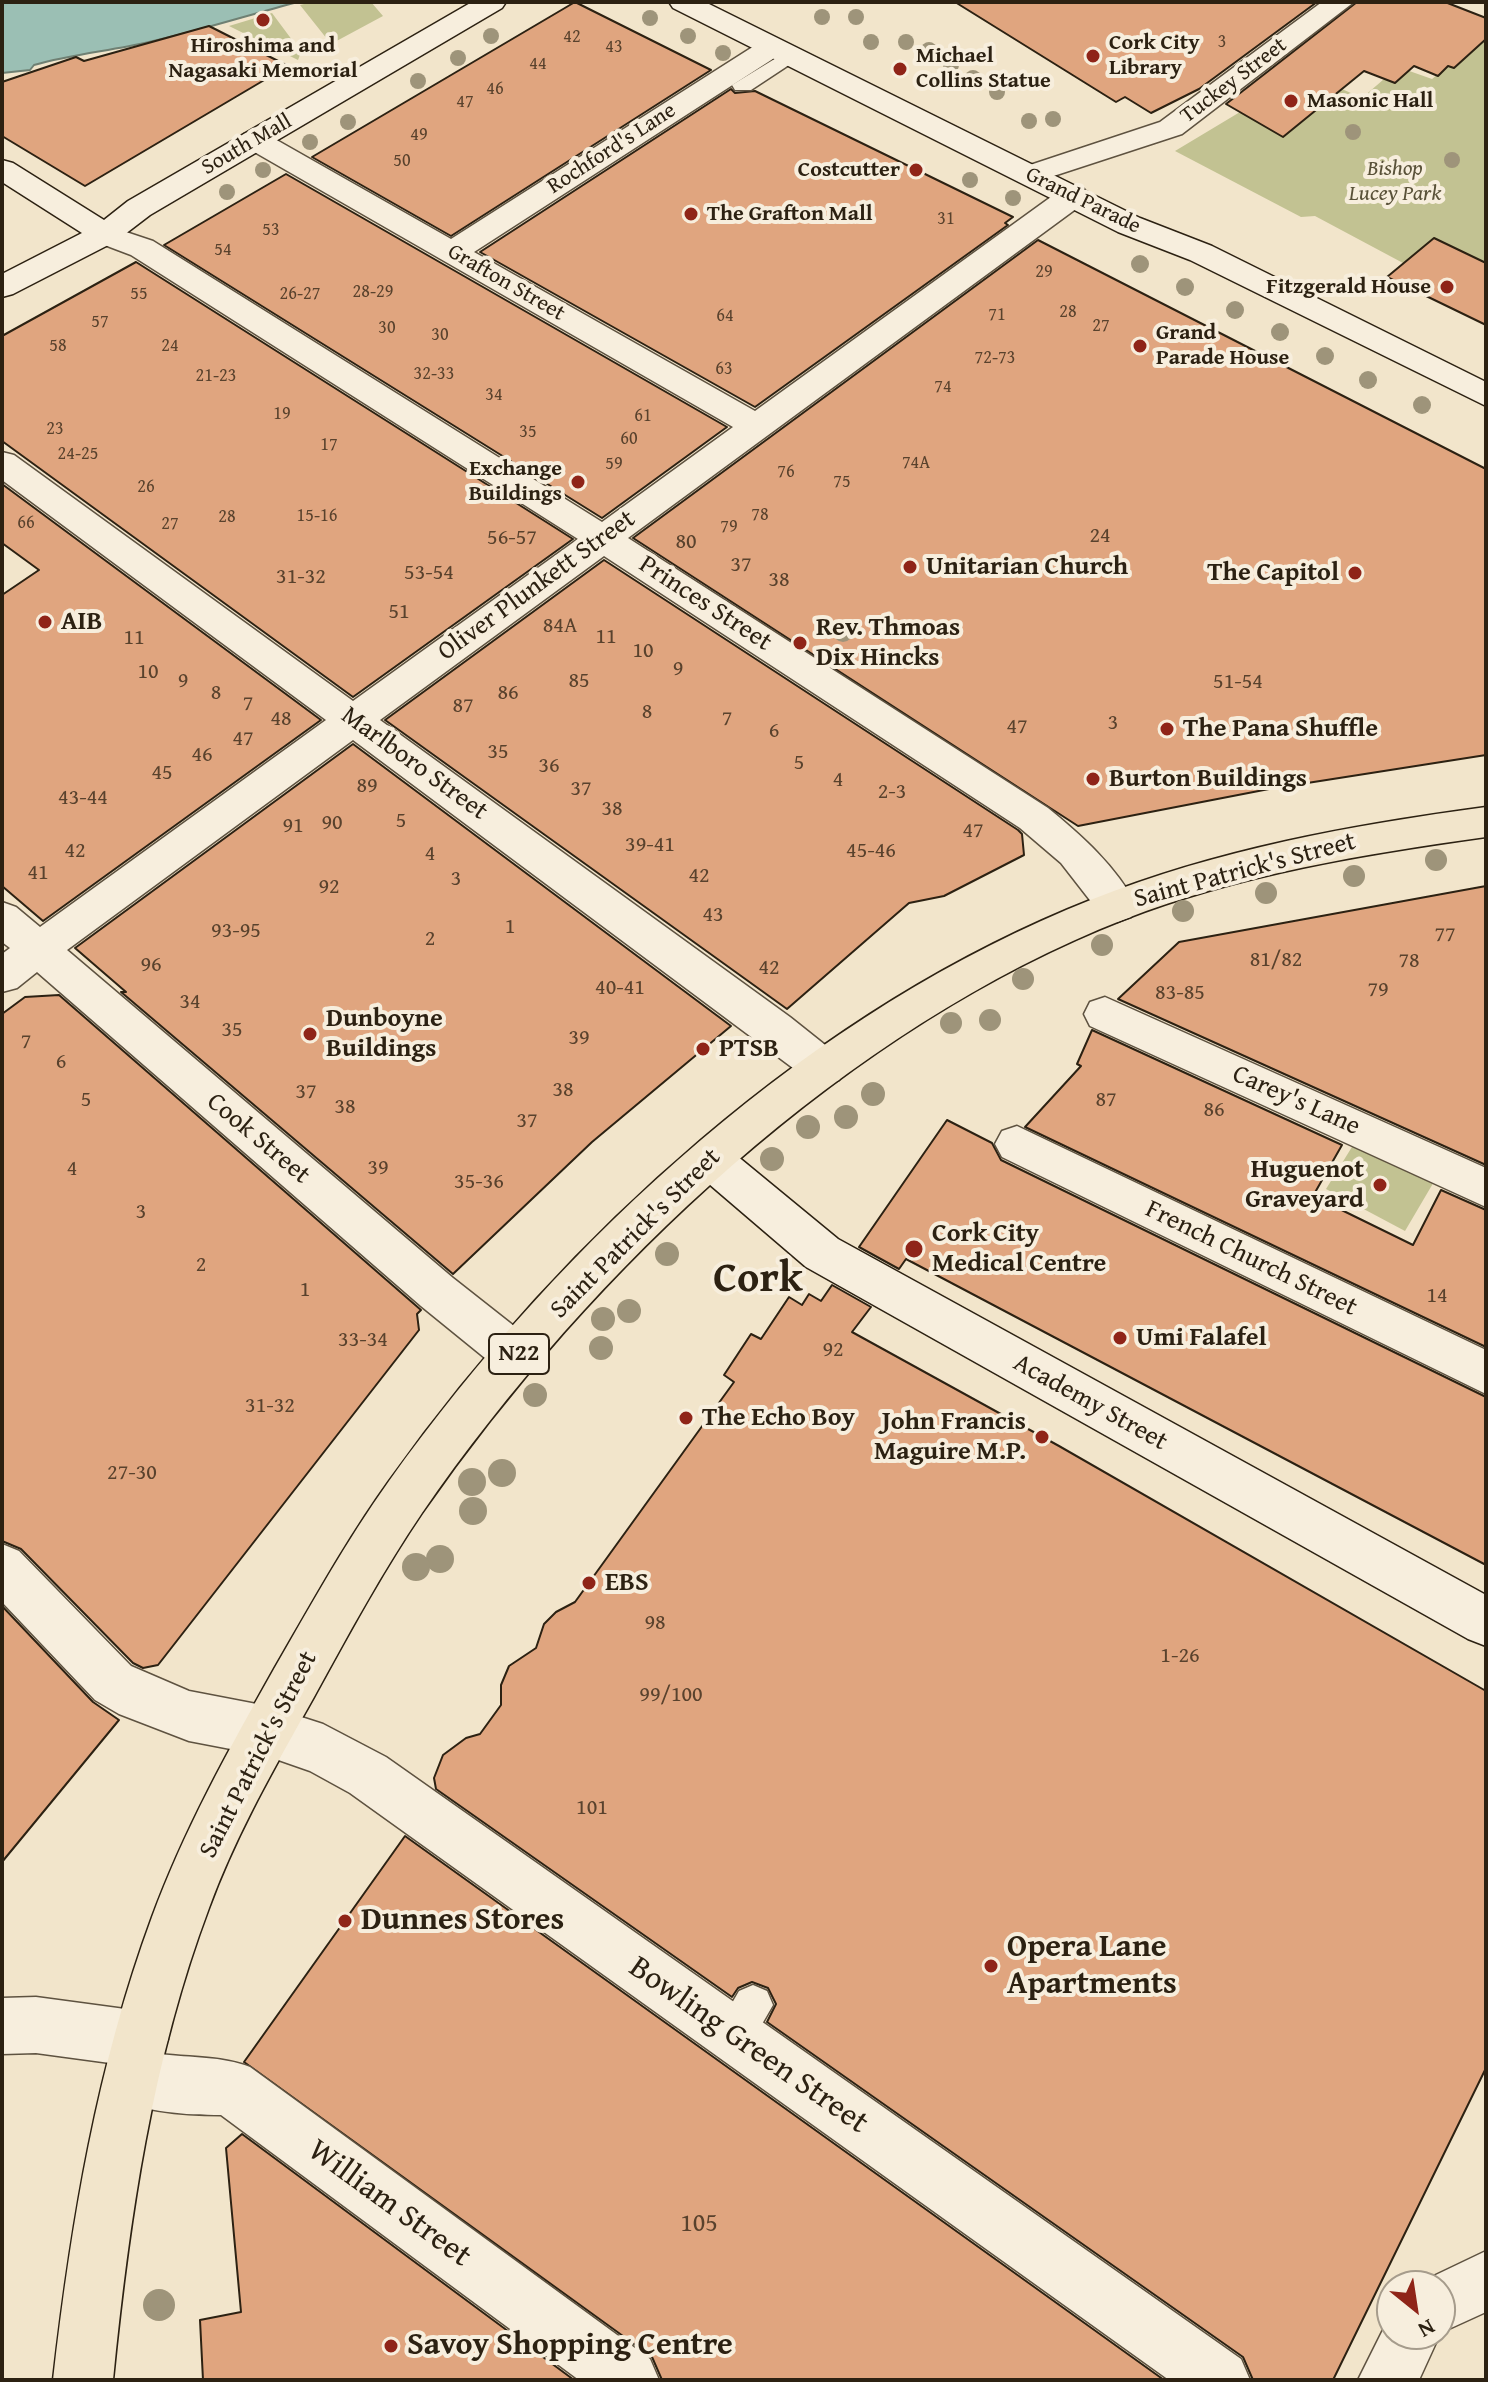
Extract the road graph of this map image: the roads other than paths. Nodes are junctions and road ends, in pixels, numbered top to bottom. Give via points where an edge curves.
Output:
1 (492, 2) edge
2 (683, 2) edge
3 (1340, 2) edge
4 (782, 51) junction
5 (743, 85) dead end
6 (255, 140) junction
7 (2, 169) edge
8 (1029, 175) junction
9 (1073, 196) junction
10 (52, 200) junction
11 (139, 208) junction
12 (105, 234) junction
13 (452, 252) junction
14 (43, 264) junction
15 (2, 287) edge
16 (1486, 395) edge
17 (756, 426) junction
18 (2, 463) edge
19 (602, 538) junction
20 (354, 719) junction
21 (1486, 822) edge
22 (1117, 906) junction
23 (2, 918) edge
24 (37, 951) junction
25 (2, 976) edge
26 (1105, 1014) dead end
27 (824, 1068) junction
28 (1017, 1144) dead end
29 (710, 1159) junction
30 (1486, 1188) edge
31 (517, 1356) junction
32 (1486, 1373) edge
33 (2, 1567) edge
34 (1486, 1622) edge
35 (267, 1731) junction
36 (2, 2026) edge
37 (136, 2058) junction
38 (1486, 2280) edge
39 (1456, 2296) edge
40 (1402, 2350) edge
41 (83, 2380) edge
42 (629, 2380) edge
43 (1220, 2380) edge
44 (1388, 2380) edge

1 - 6 street, South Mall
2 - 4 street, Grand Parade
3 - 8 street, Tuckey Street via 1171,128
4 - 5 lane
4 - 8 street, Grand Parade
4 - 13 street, Rochford's Lane
6 - 11 street, South Mall
6 - 13 street, Grafton Street
7 - 10 street, Princes Street
8 - 9 street, Grand Parade
9 - 16 street, Grand Parade via 1201,253
9 - 17 street, Oliver Plunkett Street
10 - 11 street via 92,209
10 - 12 street, Princes Street
10 - 14 street via 55,221
11 - 12 street, South Mall
12 - 14 street, South Mall
12 - 19 street, Princes Street via 142,248
13 - 17 street, Grafton Street
14 - 15 street, South Mall
17 - 19 street, Oliver Plunkett Street
18 - 20 street, Marlboro Street
19 - 20 street, Oliver Plunkett Street
19 - 22 street, Princes Street via 1034,818 1075,852
20 - 24 street, Oliver Plunkett Street
20 - 27 street, Marlboro Street
21 - 22 highway, Saint Patrick's Street / N22 via 1307,850 1183,882
22 - 27 highway, Saint Patrick's Street / N22 via 951,985
23 - 24 street, Cook Street
24 - 25 street, Oliver Plunkett Street
24 - 31 street, Cook Street
26 - 30 street, Carey's Lane
27 - 29 highway, Saint Patrick's Street / N22
28 - 32 street, French Church Street
29 - 31 highway, Saint Patrick's Street / N22 via 597,1267
29 - 34 street, Academy Street via 822,1253
31 - 35 highway, Saint Patrick's Street / N22 via 407,1495
33 - 35 street, Bowling Green Street via 113,1683 189,1716
35 - 37 highway, Saint Patrick's Street / N22 via 176,1925
35 - 43 street, Bowling Green Street via 323,1750 368,1775 743,2020
36 - 37 street, William Street via 36,2025
37 - 41 highway, Saint Patrick's Street / N22 via 107,2188
37 - 42 street, William Street via 195,2087 230,2087
38 - 39 street
40 - 44 street

